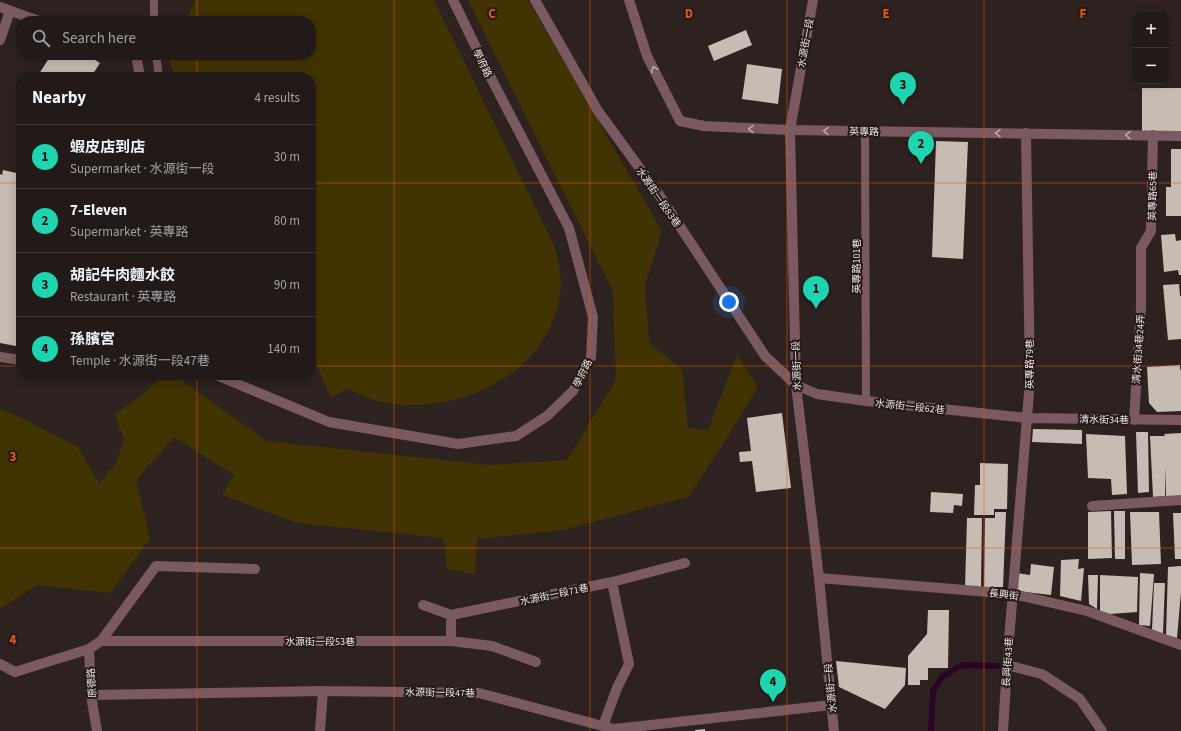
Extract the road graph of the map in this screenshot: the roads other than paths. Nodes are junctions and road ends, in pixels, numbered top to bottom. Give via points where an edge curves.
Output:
1 (154, 0) edge
2 (453, 0) edge
3 (535, 0) edge
4 (628, 0) edge
5 (813, 0) edge
6 (0, 7) edge
7 (10, 11) junction
8 (24, 16) edge
9 (154, 16) edge
10 (0, 40) edge
11 (137, 60) edge
12 (157, 60) edge
13 (139, 72) edge
14 (158, 72) edge
15 (790, 130) junction
16 (865, 131) junction
17 (1026, 133) junction
18 (1153, 135) junction
19 (1181, 136) edge
20 (1140, 278) joint
21 (0, 356) edge
22 (16, 359) edge
23 (228, 380) edge
24 (796, 385) junction
25 (866, 401) junction
26 (1027, 418) junction
27 (1134, 420) junction
28 (1181, 420) edge
29 (1181, 500) edge
30 (1092, 506) dead end
31 (685, 564) dead end
32 (255, 570) dead end
33 (819, 578) junction
34 (612, 582) junction
35 (1013, 594) junction
36 (423, 605) dead end
37 (451, 615) junction
38 (451, 640) junction
39 (101, 641) junction
40 (1181, 644) edge
41 (89, 649) junction
42 (536, 662) dead end
43 (0, 664) edge
44 (1007, 665) junction
45 (323, 690) junction
46 (91, 695) junction
47 (831, 704) junction
48 (603, 726) junction
49 (97, 731) edge
50 (320, 731) edge
51 (834, 731) edge
52 (1003, 731) edge
53 (1102, 731) edge

1 - 9 lane
2 - 23 street, 學府路 via 570,228 593,317 591,357 573,391 548,416 516,436 458,444 329,422
3 - 24 street, 水源街一段83巷 via 598,111 660,196 765,356
15 -> 4 street, 英專路 via 704,126 680,121 648,56
5 - 15 street, 水源街一段
6 - 7 street
7 - 8 street
7 - 10 street
11 - 13 street
12 - 14 lane
16 -> 15 street, 英專路
15 - 24 street, 水源街一段
17 -> 16 street, 英專路
16 - 25 lane, 英專路101巷
18 -> 17 street, 英專路
17 - 26 street, 英專路79巷 via 1030,380
18 - 19 street, 英專路
18 - 20 street, 英專路65巷 via 1151,231 1141,248
20 - 27 street, 清水街34巷24弄 via 1141,307
21 - 22 street
24 - 25 street, 水源街一段62巷 via 817,394
24 - 33 street, 水源街一段
25 - 26 street, 水源街一段62巷
26 - 27 street, 清水街34巷
26 - 35 street, 英專路79巷
27 - 28 street, 清水街34巷
29 - 30 street
31 - 34 street, 水源街一段71巷
32 - 39 street via 156,566
33 - 35 street, 長興街
33 - 47 street, 水源街一段
34 - 37 street, 水源街一段71巷
34 - 48 street via 629,664 616,688
35 - 40 street, 長興街 via 1087,611
35 - 44 street, 長興街43巷
36 - 37 street
37 - 38 street
38 - 39 street, 水源街一段53巷
38 - 42 street, 水源街一段53巷 via 492,646
39 - 41 street
41 - 43 street via 15,672
41 - 46 street, 原德路
44 - 52 street, 長興街43巷
44 - 53 street via 1042,674 1080,699
45 - 46 street, 水源街一段47巷
45 - 48 street, 水源街一段47巷 via 479,693
45 - 50 street
46 - 49 street, 原德路
47 - 48 street, 水源街一段47巷 via 614,729
47 - 51 street, 水源街一段

